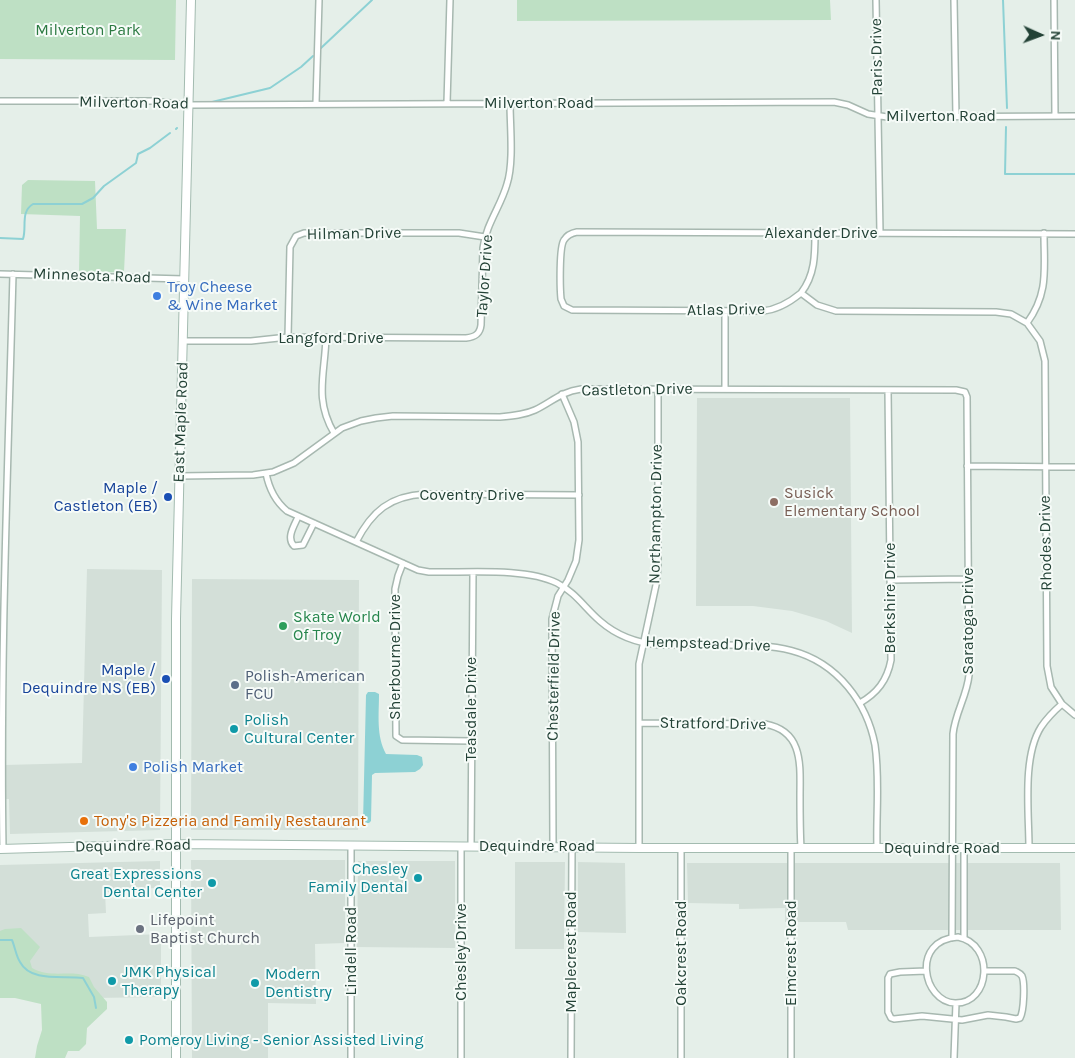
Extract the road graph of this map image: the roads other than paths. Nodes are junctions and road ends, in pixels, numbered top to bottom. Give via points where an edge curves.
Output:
1 (192, 0) edge
2 (319, 0) edge
3 (450, 0) edge
4 (876, 0) edge
5 (954, 0) edge
6 (1054, 0) edge
7 (0, 101) edge
8 (316, 103) junction
9 (447, 103) junction
10 (510, 103) junction
11 (188, 104) junction
12 (878, 115) junction
13 (956, 116) junction
14 (1055, 116) junction
15 (1075, 116) edge
16 (815, 233) junction
17 (880, 233) junction
18 (1044, 233) junction
19 (1075, 234) edge
20 (485, 237) junction
21 (0, 274) edge
22 (13, 274) junction
23 (184, 279) junction
24 (800, 293) junction
25 (564, 306) joint
26 (725, 311) junction
27 (1027, 323) junction
28 (478, 333) joint
29 (288, 337) junction
30 (326, 337) junction
31 (183, 341) junction
32 (658, 389) junction
33 (725, 389) junction
34 (888, 390) junction
35 (965, 392) joint
36 (562, 394) junction
37 (334, 433) junction
38 (967, 466) junction
39 (1046, 466) junction
40 (1075, 467) edge
41 (266, 473) junction
42 (179, 476) junction
43 (579, 495) junction
44 (298, 517) junction
45 (314, 524) junction
46 (356, 542) junction
47 (403, 563) junction
48 (472, 573) junction
49 (968, 579) junction
50 (890, 580) junction
51 (564, 587) junction
52 (642, 642) junction
53 (860, 703) junction
54 (1062, 704) junction
55 (1075, 715) edge
56 (639, 723) junction
57 (471, 741) junction
58 (175, 844) junction
59 (352, 845) junction
60 (461, 846) junction
61 (471, 846) junction
62 (553, 846) junction
63 (572, 846) junction
64 (953, 847) junction
65 (638, 848) junction
66 (681, 848) junction
67 (791, 848) junction
68 (801, 848) junction
69 (877, 848) junction
70 (964, 848) junction
71 (1029, 848) junction
72 (1075, 848) edge
73 (1, 849) edge
74 (955, 937) junction
75 (964, 938) junction
76 (926, 971) junction
77 (984, 971) junction
78 (956, 1003) junction
79 (956, 1020) junction
80 (176, 1058) edge
81 (351, 1058) edge
82 (461, 1058) edge
83 (571, 1058) edge
84 (681, 1058) edge
85 (791, 1058) edge
86 (954, 1058) edge

1 - 11 main road, East Maple Road
2 - 8 street
3 - 9 street
4 - 12 street, Paris Drive
5 - 13 street
6 - 14 street
7 - 11 street, Milverton Road
8 - 9 street, Milverton Road
8 - 11 street, Milverton Road
9 - 10 street, Milverton Road
10 - 12 street, Milverton Road via 831,102
10 - 20 street, Taylor Drive via 509,176
11 - 23 main road, East Maple Road
12 - 13 street, Milverton Road
12 - 17 street, Paris Drive
13 - 14 street, Milverton Road
14 - 15 street, Milverton Road
16 - 17 street, Alexander Drive
16 - 24 street via 813,271
16 - 25 street, Alexander Drive via 577,232 568,235 563,242 560,295
17 - 18 street, Alexander Drive
18 - 19 street, Alexander Drive
18 - 27 street via 1043,293
20 - 28 street, Taylor Drive
20 - 29 street, Hilman Drive via 459,233 304,233 296,236 290,246
21 - 22 street, Minnesota Road
22 - 23 street, Minnesota Road
22 - 73 street
23 - 31 main road, East Maple Road
24 - 26 street, Atlas Drive via 772,310
24 - 27 street via 817,305 836,311 996,312 1011,314
25 - 26 street, Atlas Drive via 575,311
26 - 33 street
27 - 39 street, Rhodes Drive via 1036,334 1044,355
28 - 30 street, Langford Drive via 472,338
29 - 30 street, Langford Drive
29 - 31 street, Langford Drive
30 - 37 street via 322,406
31 - 42 main road, East Maple Road
32 - 33 street, Castleton Drive
32 - 36 street, Castleton Drive via 581,389
32 - 52 street, Northampton Drive via 658,567
33 - 34 street, Castleton Drive
34 - 35 street, Castleton Drive
34 - 50 street, Berkshire Drive
35 - 38 street, Saratoga Drive
36 - 37 street, Castleton Drive via 538,408 515,416 386,417 361,421
36 - 43 street, Chesterfield Drive via 574,422 578,442
37 - 41 street, Castleton Drive via 294,463
38 - 39 street
38 - 49 street, Saratoga Drive
39 - 40 street
39 - 54 street, Rhodes Drive via 1047,666 1052,687
41 - 42 street, Castleton Drive
41 - 44 street, Hempstead Drive via 274,497 282,507
42 - 58 main road, East Maple Road
43 - 46 street, Coventry Drive via 406,496 376,512
43 - 51 street, Chesterfield Drive via 578,552
44 - 45 street, Hempstead Drive
44 - 45 street via 290,537 294,546 303,546
45 - 46 street, Hempstead Drive
46 - 47 street, Hempstead Drive
47 - 48 street, Hempstead Drive via 429,572
47 - 57 street, Sherbourne Drive via 396,589 396,736 402,740
48 - 51 street, Hempstead Drive via 527,574
48 - 57 street, Teasdale Drive
49 - 50 street
49 - 64 street, Saratoga Drive via 969,682 953,734
50 - 53 street, Berkshire Drive via 890,666 879,689
51 - 52 street, Hempstead Drive via 609,628
51 - 62 street, Chesterfield Drive via 552,618
52 - 53 street, Hempstead Drive via 769,646 799,652 831,670
52 - 56 street, Northampton Drive
53 - 69 street, Hempstead Drive via 871,729 876,755
54 - 55 street
54 - 71 street via 1041,727 1031,752
56 - 65 street, Northampton Drive
56 - 68 street, Stratford Drive via 765,724 784,732 796,746 800,762
57 - 61 street, Teasdale Drive
58 - 59 main road, Dequindre Road
58 - 73 main road, Dequindre Road
58 - 80 main road, East Maple Road
59 - 60 main road, Dequindre Road
59 - 81 street, Lindell Road
60 - 61 main road, Dequindre Road
60 - 82 street, Chesley Drive
61 - 62 main road, Dequindre Road
62 - 63 main road, Dequindre Road
63 - 65 main road, Dequindre Road
63 - 83 street, Maplecrest Road
64 - 69 main road, Dequindre Road
64 - 70 main road, Dequindre Road
64 - 74 street, Saratoga Drive
65 - 66 main road, Dequindre Road
66 - 67 main road, Dequindre Road
66 - 84 street, Oakcrest Road
67 - 68 main road, Dequindre Road
67 - 85 street, Elmcrest Road
68 - 69 main road, Dequindre Road
70 - 71 main road, Dequindre Road
70 - 75 street
71 - 72 main road, Dequindre Road
74 - 75 street
74 - 76 street via 934,946 927,957
75 - 77 street via 979,950
76 - 78 street via 936,994
76 - 79 street via 890,974 889,1015 894,1019 922,1016
77 - 78 street via 976,993 968,1000
77 - 79 street via 1020,973 1023,980 1022,1015 1016,1019 988,1015
78 - 79 street
79 - 86 street

